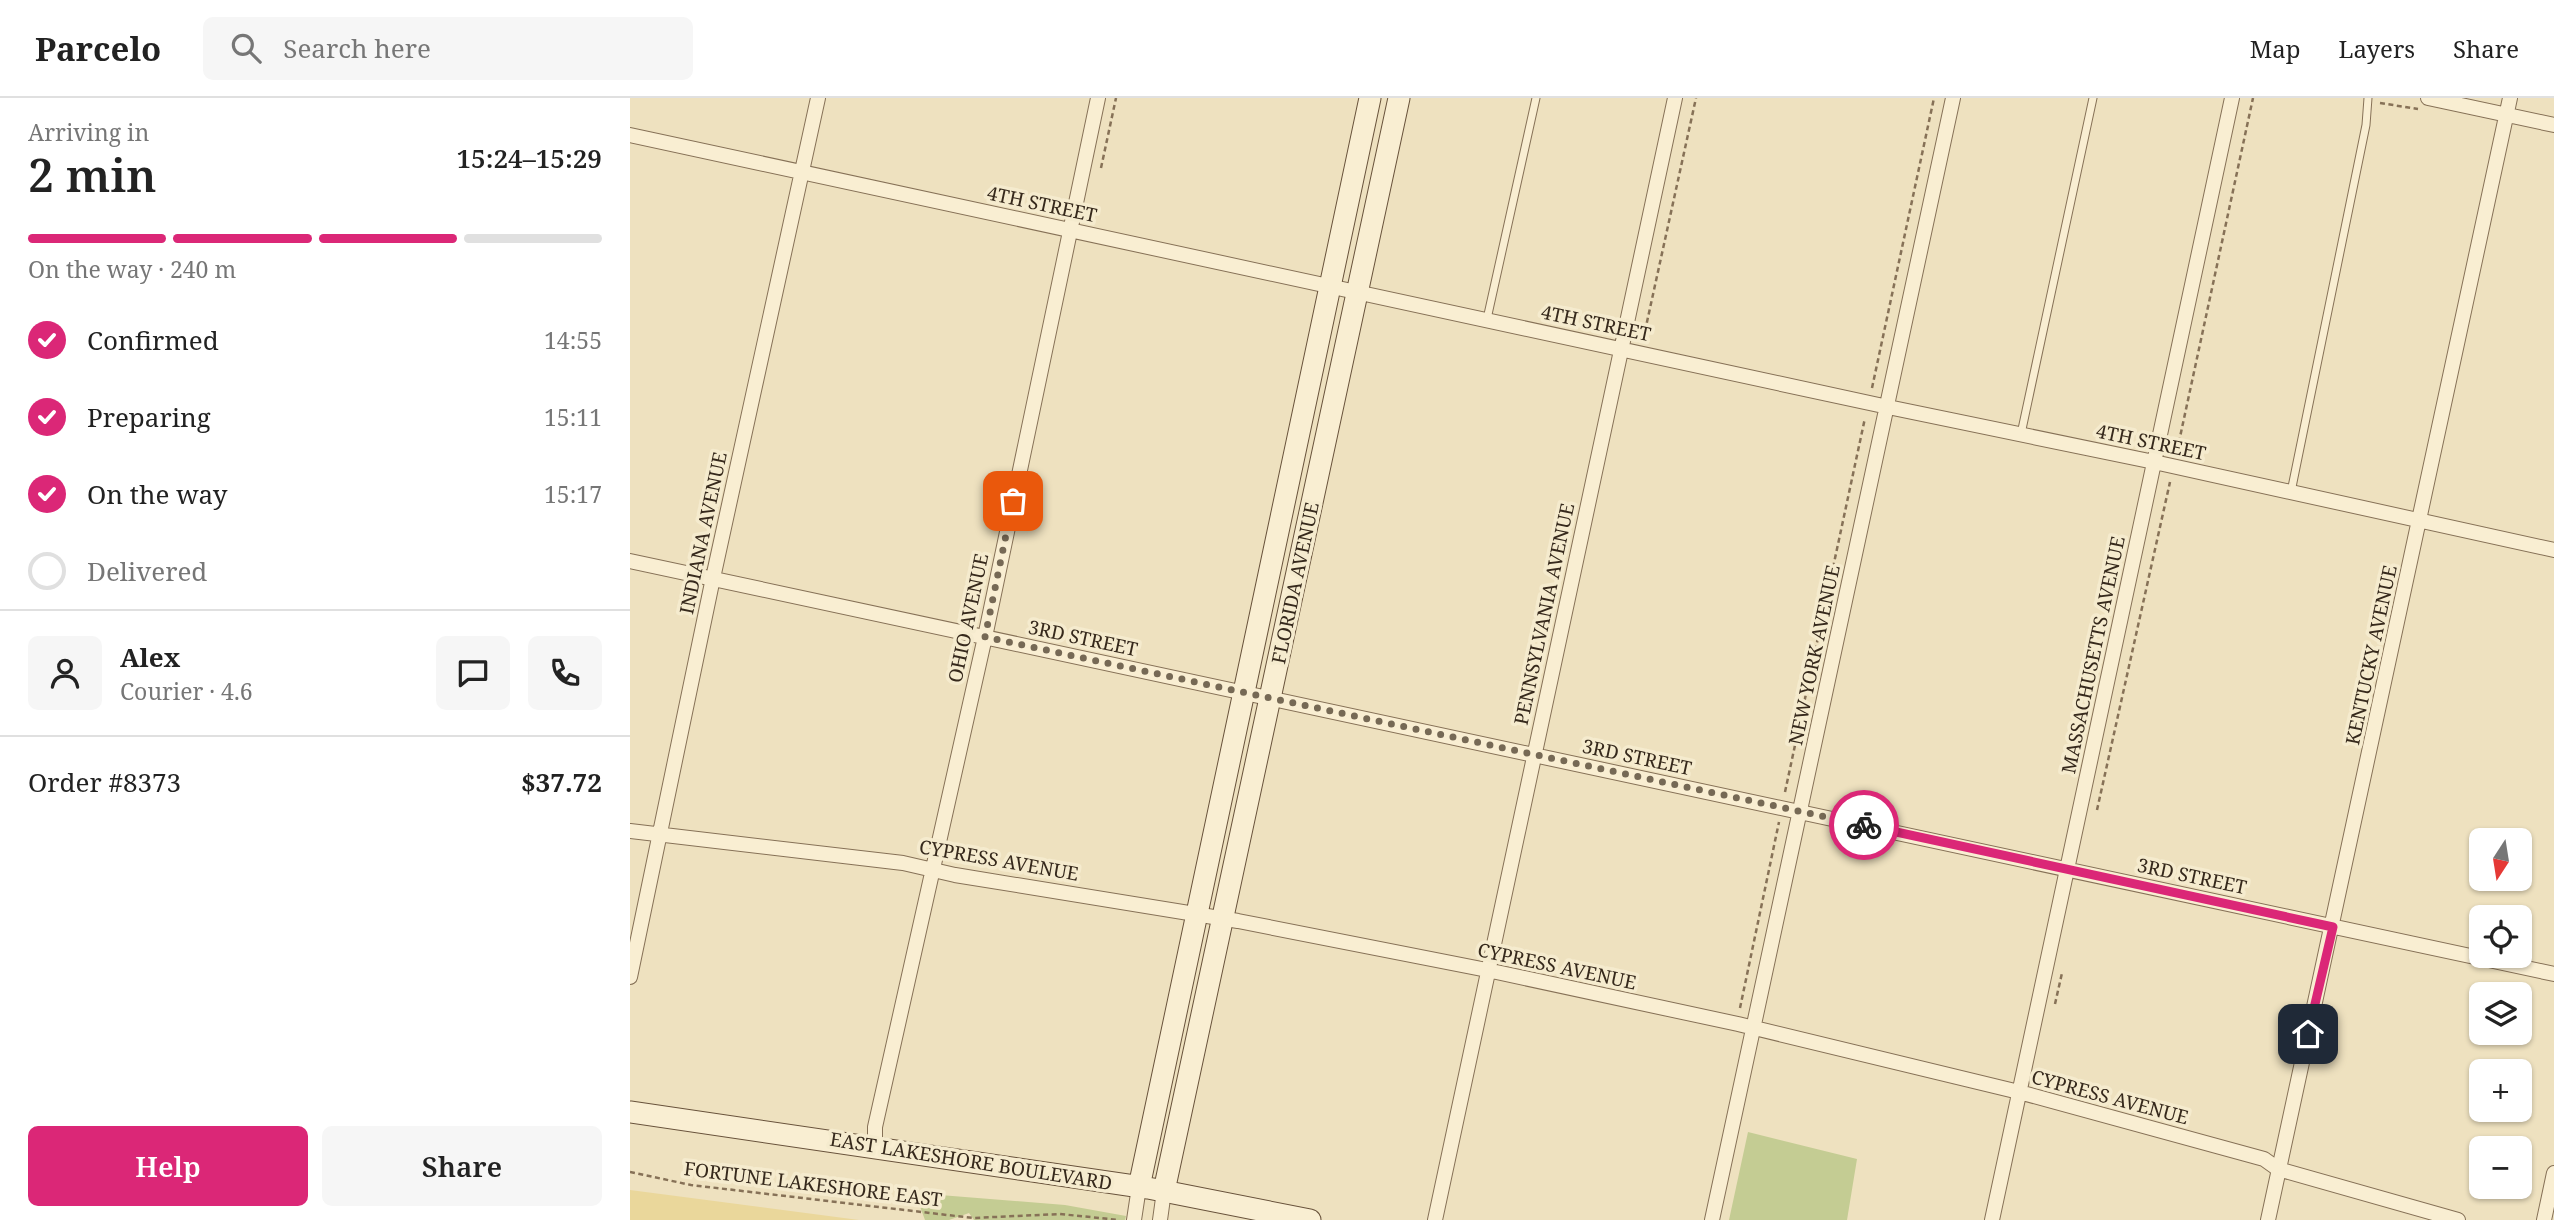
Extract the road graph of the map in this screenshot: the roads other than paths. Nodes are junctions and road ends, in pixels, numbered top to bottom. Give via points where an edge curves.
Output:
1 (818, 98) edge
2 (1098, 98) edge
3 (1370, 98) edge
4 (1399, 98) edge
5 (1536, 98) edge
6 (1675, 98) edge
7 (1953, 98) edge
8 (2093, 98) edge
9 (2232, 98) edge
10 (2368, 98) edge
11 (2428, 98) edge
12 (2510, 98) edge
13 (2506, 115) junction
14 (2554, 125) edge
15 (630, 135) edge
16 (802, 174) junction
17 (1071, 229) junction
18 (1329, 286) junction
19 (1358, 291) junction
20 (1486, 319) junction
21 (1621, 348) junction
22 (1888, 407) junction
23 (2021, 434) junction
24 (2154, 462) junction
25 (2291, 492) junction
26 (2419, 520) junction
27 (2554, 550) edge
28 (630, 561) edge
29 (713, 578) junction
30 (985, 637) junction
31 (1244, 691) junction
32 (1270, 697) junction
33 (1534, 755) junction
34 (1800, 812) junction
35 (630, 831) edge
36 (660, 835) junction
37 (2067, 869) junction
38 (932, 870) junction
39 (1196, 914) junction
40 (1222, 919) junction
41 (2333, 927) junction
42 (1487, 970) junction
43 (2554, 974) edge
44 (630, 977) edge
45 (1754, 1028) junction
46 (2019, 1092) junction
47 (630, 1112) edge
48 (875, 1146) junction
49 (2278, 1169) junction
50 (2554, 1173) edge
51 (1139, 1186) junction
52 (1164, 1191) junction
53 (1133, 1220) edge
54 (1160, 1220) edge
55 (1310, 1220) edge
56 (1435, 1220) edge
57 (1712, 1220) edge
58 (1992, 1220) edge
59 (2268, 1220) edge
60 (2458, 1220) edge
61 (2544, 1220) edge

1 - 16 street, INDIANA AVENUE
2 - 17 street, OHIO AVENUE
3 - 18 main road, FLORIDA AVENUE
4 - 19 main road, FLORIDA AVENUE
5 - 20 lane
6 - 21 street, PENNSYLVANIA AVENUE
7 - 22 street, NEW YORK AVENUE
8 - 23 lane
9 - 24 street, MASSACHUSETTS AVENUE
10 - 25 lane
11 - 13 street
12 - 13 street, KENTUCKY AVENUE
13 - 14 street
13 - 26 street, KENTUCKY AVENUE
15 - 16 street, 4TH STREET
16 - 17 street, 4TH STREET
16 - 29 street, INDIANA AVENUE
17 - 18 street, 4TH STREET
17 - 30 street, OHIO AVENUE
18 - 19 street, 4TH STREET
18 - 31 main road, FLORIDA AVENUE
19 - 20 street, 4TH STREET
19 - 32 main road, FLORIDA AVENUE
20 - 21 street, 4TH STREET
21 - 22 street, 4TH STREET
21 - 33 street, PENNSYLVANIA AVENUE
22 - 23 street, 4TH STREET
22 - 34 street, NEW YORK AVENUE
23 - 24 street, 4TH STREET
24 - 25 street, 4TH STREET
24 - 37 street, MASSACHUSETTS AVENUE
25 - 26 street, 4TH STREET
26 - 27 street, 4TH STREET
26 - 41 street, KENTUCKY AVENUE
28 - 29 street, 3RD STREET
29 - 30 street, 3RD STREET
29 - 36 street, INDIANA AVENUE
30 - 31 street, 3RD STREET
30 - 38 street, OHIO AVENUE
31 - 32 street, 3RD STREET
31 - 39 main road, FLORIDA AVENUE
32 - 33 street, 3RD STREET
32 - 40 main road, FLORIDA AVENUE
33 - 34 street, 3RD STREET
33 - 42 street, PENNSYLVANIA AVENUE
34 - 37 street, 3RD STREET
34 - 45 street, NEW YORK AVENUE
35 - 36 street, CYPRESS AVENUE
36 - 38 street, CYPRESS AVENUE
36 - 44 street, INDIANA AVENUE
37 - 41 street, 3RD STREET
37 - 46 street, MASSACHUSETTS AVENUE
38 - 39 street, CYPRESS AVENUE
38 - 48 street, OHIO AVENUE via 875,1127
39 - 40 street, CYPRESS AVENUE
39 - 51 main road, FLORIDA AVENUE
40 - 42 street, CYPRESS AVENUE
40 - 52 main road, FLORIDA AVENUE
41 - 43 street, 3RD STREET
41 - 49 street, KENTUCKY AVENUE
42 - 45 street, CYPRESS AVENUE
42 - 56 street, PENNSYLVANIA AVENUE
45 - 46 street, CYPRESS AVENUE
45 - 57 street, NEW YORK AVENUE
46 - 49 street, CYPRESS AVENUE via 2264,1159
46 - 58 street, MASSACHUSETTS AVENUE
47 - 48 main road, EAST LAKESHORE BOULEVARD
48 - 51 main road, EAST LAKESHORE BOULEVARD
49 - 59 street, KENTUCKY AVENUE
49 - 60 street, CYPRESS AVENUE
50 - 61 street
51 - 52 main road, EAST LAKESHORE BOULEVARD
51 - 53 street
52 - 54 street
52 - 55 main road, EAST LAKESHORE BOULEVARD

